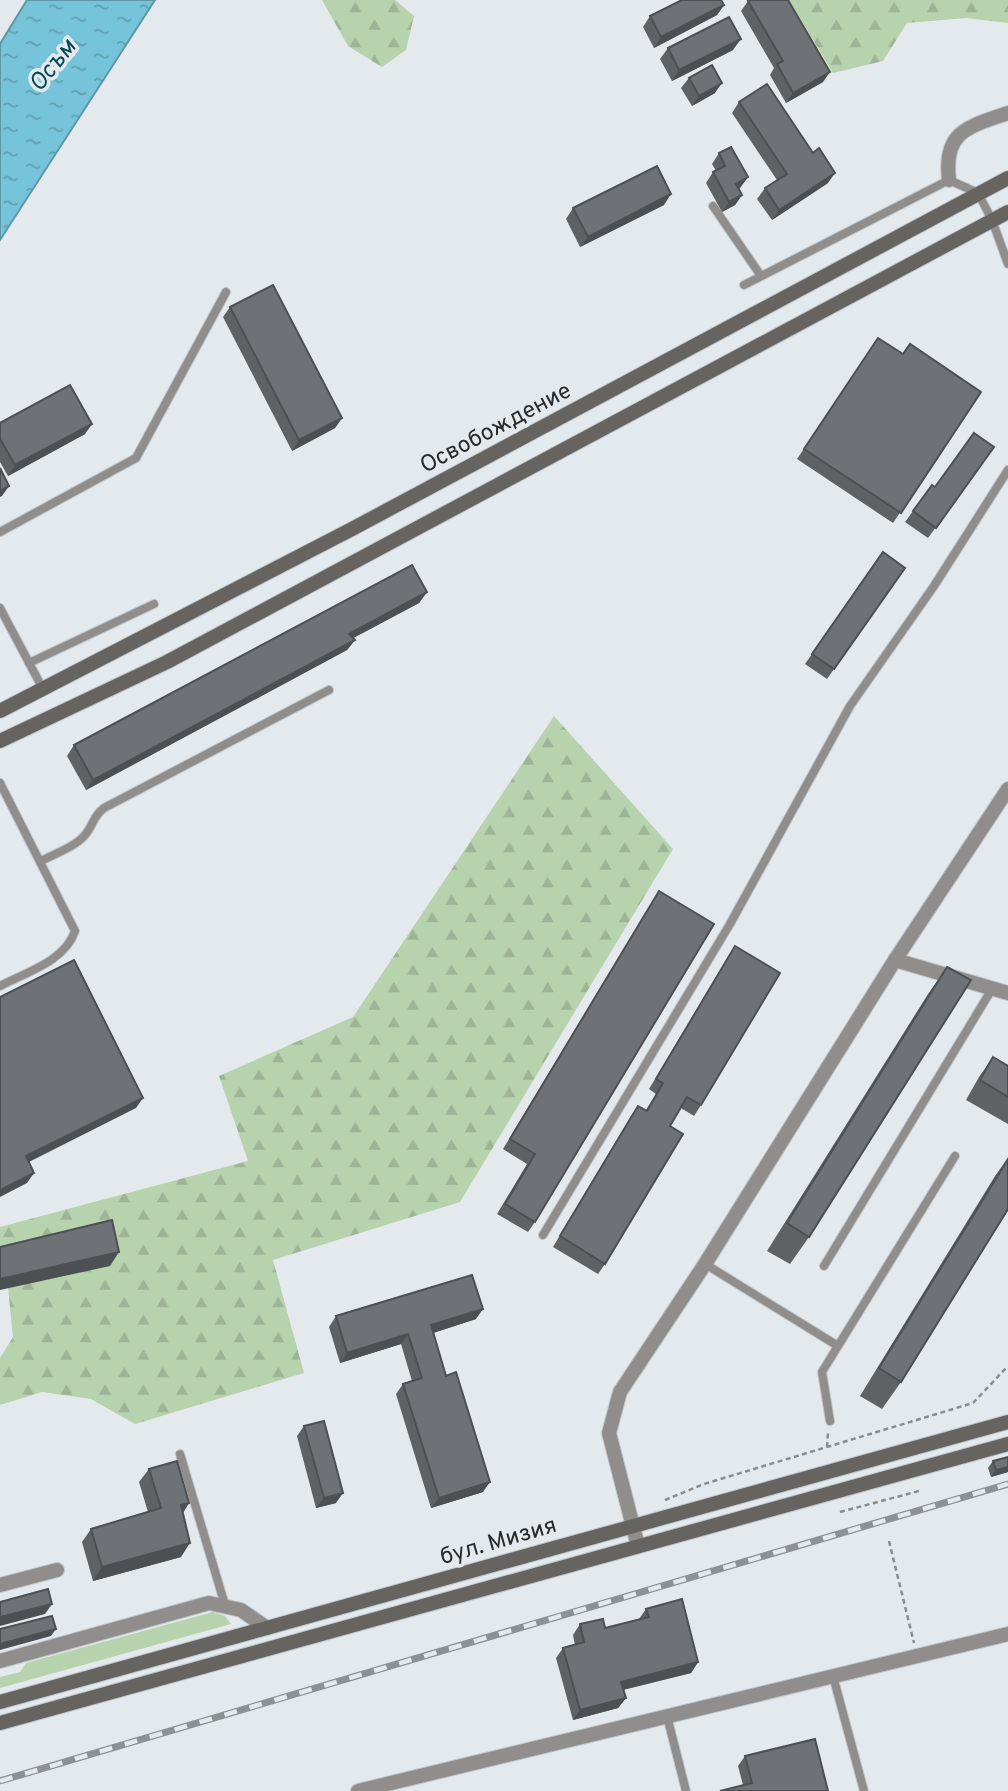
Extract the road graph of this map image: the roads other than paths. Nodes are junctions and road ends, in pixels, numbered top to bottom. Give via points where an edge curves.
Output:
1 (1008, 113) edge
2 (1008, 178) edge
3 (949, 180) junction
4 (978, 193) junction
5 (713, 206) dead end
6 (1008, 212) edge
7 (992, 220) junction
8 (1008, 264) edge
9 (761, 276) junction
10 (744, 285) dead end
11 (226, 292) dead end
12 (1008, 470) edge
13 (0, 532) edge
14 (154, 604) dead end
15 (0, 608) edge
16 (29, 663) junction
17 (328, 690) dead end
18 (44, 691) junction
19 (0, 711) edge
20 (0, 741) edge
21 (0, 782) edge
22 (1008, 789) edge
23 (41, 861) junction
24 (895, 960) junction
25 (0, 986) edge
26 (992, 989) junction
27 (1008, 993) edge
28 (955, 1156) dead end
29 (543, 1235) dead end
30 (705, 1264) junction
31 (824, 1265) dead end
32 (838, 1346) junction
33 (830, 1421) dead end
34 (1008, 1422) edge
35 (1008, 1444) edge
36 (180, 1454) dead end
37 (633, 1526) junction
38 (638, 1546) junction
39 (57, 1570) dead end
40 (0, 1585) edge
41 (225, 1605) junction
42 (267, 1628) junction
43 (1008, 1634) edge
44 (0, 1661) edge
45 (833, 1676) junction
46 (0, 1702) edge
47 (667, 1715) junction
48 (0, 1723) edge
49 (358, 1791) edge
50 (686, 1791) edge
51 (863, 1791) edge

1 - 3 street via 972,125 953,141 948,152
2 - 4 street, Освобождение
3 - 4 lane
3 - 9 lane
4 - 7 lane
4 - 18 street, Освобождение
5 - 9 lane
6 - 7 street
7 - 8 lane
7 - 20 street via 167,662
9 - 10 lane
11 - 13 lane via 136,458
12 - 29 lane via 832,735 719,942
14 - 16 lane
15 - 16 lane
16 - 18 lane
17 - 23 lane via 104,808 80,840
18 - 19 street, Освобождение
21 - 23 lane
22 - 24 street
23 - 25 lane via 75,931 71,944 62,954
24 - 26 street
24 - 30 street
26 - 27 street
26 - 31 lane
28 - 32 lane
30 - 32 lane
30 - 37 street via 620,1392 608,1433
32 - 33 lane via 822,1372
34 - 37 street, бул. Мизия
35 - 38 street, бул. Мизия
36 - 41 lane
37 - 38 street
37 - 42 street, бул. Мизия
38 - 48 street, бул. Мизия
39 - 40 street
41 - 42 street
41 - 44 street via 209,1603
42 - 46 street, бул. Мизия
43 - 45 street
45 - 47 street
45 - 51 lane
47 - 49 street
47 - 50 lane

